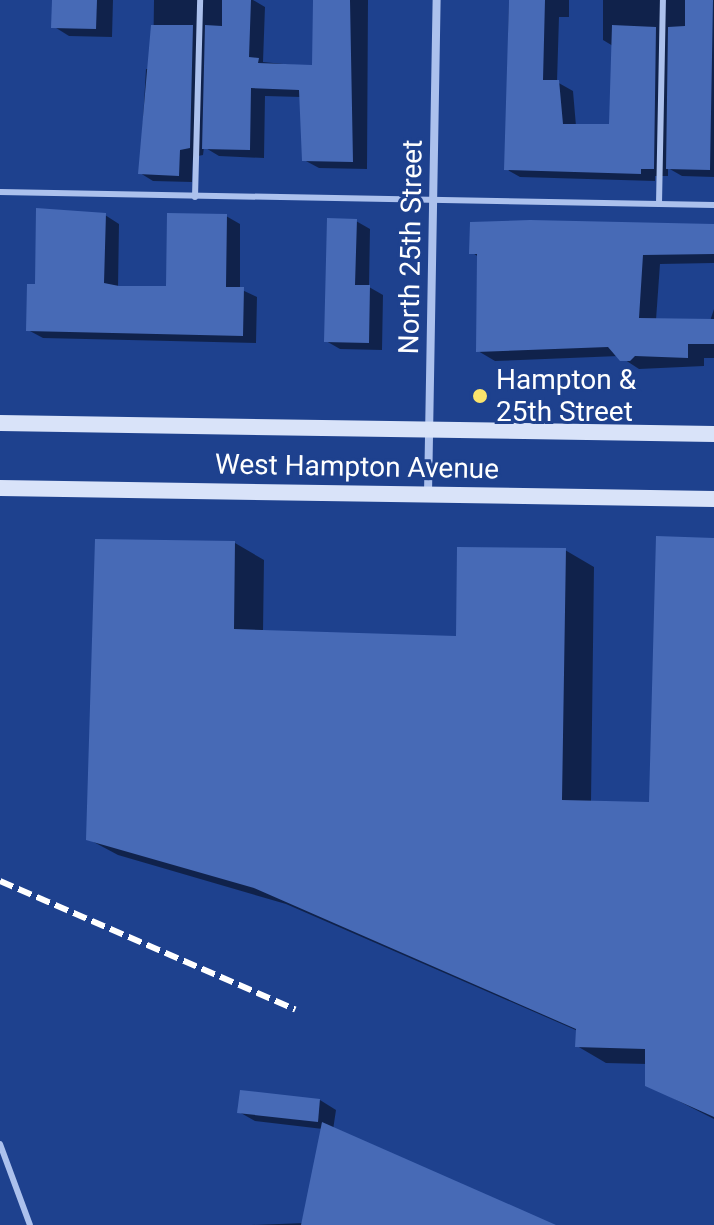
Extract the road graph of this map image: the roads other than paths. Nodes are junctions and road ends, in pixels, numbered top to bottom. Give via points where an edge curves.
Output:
1 (200, 0) edge
2 (437, 0) edge
3 (663, 0) edge
4 (0, 192) edge
5 (195, 197) junction
6 (433, 203) junction
7 (659, 204) junction
8 (714, 205) edge
9 (0, 423) edge
10 (429, 430) junction
11 (714, 434) edge
12 (0, 488) edge
13 (428, 494) junction
14 (714, 499) edge
15 (0, 1144) edge
16 (30, 1225) edge

1 - 5 lane
2 - 6 street, North 25th Street
3 - 7 lane
4 - 5 lane
5 - 6 lane
6 - 7 lane
6 - 10 street, North 25th Street
7 - 8 lane
9 - 10 main road, West Hampton Avenue
10 - 11 main road, West Hampton Avenue
10 - 13 street, North 25th Street
12 - 13 main road, West Hampton Avenue
13 - 14 main road, West Hampton Avenue
15 - 16 lane

